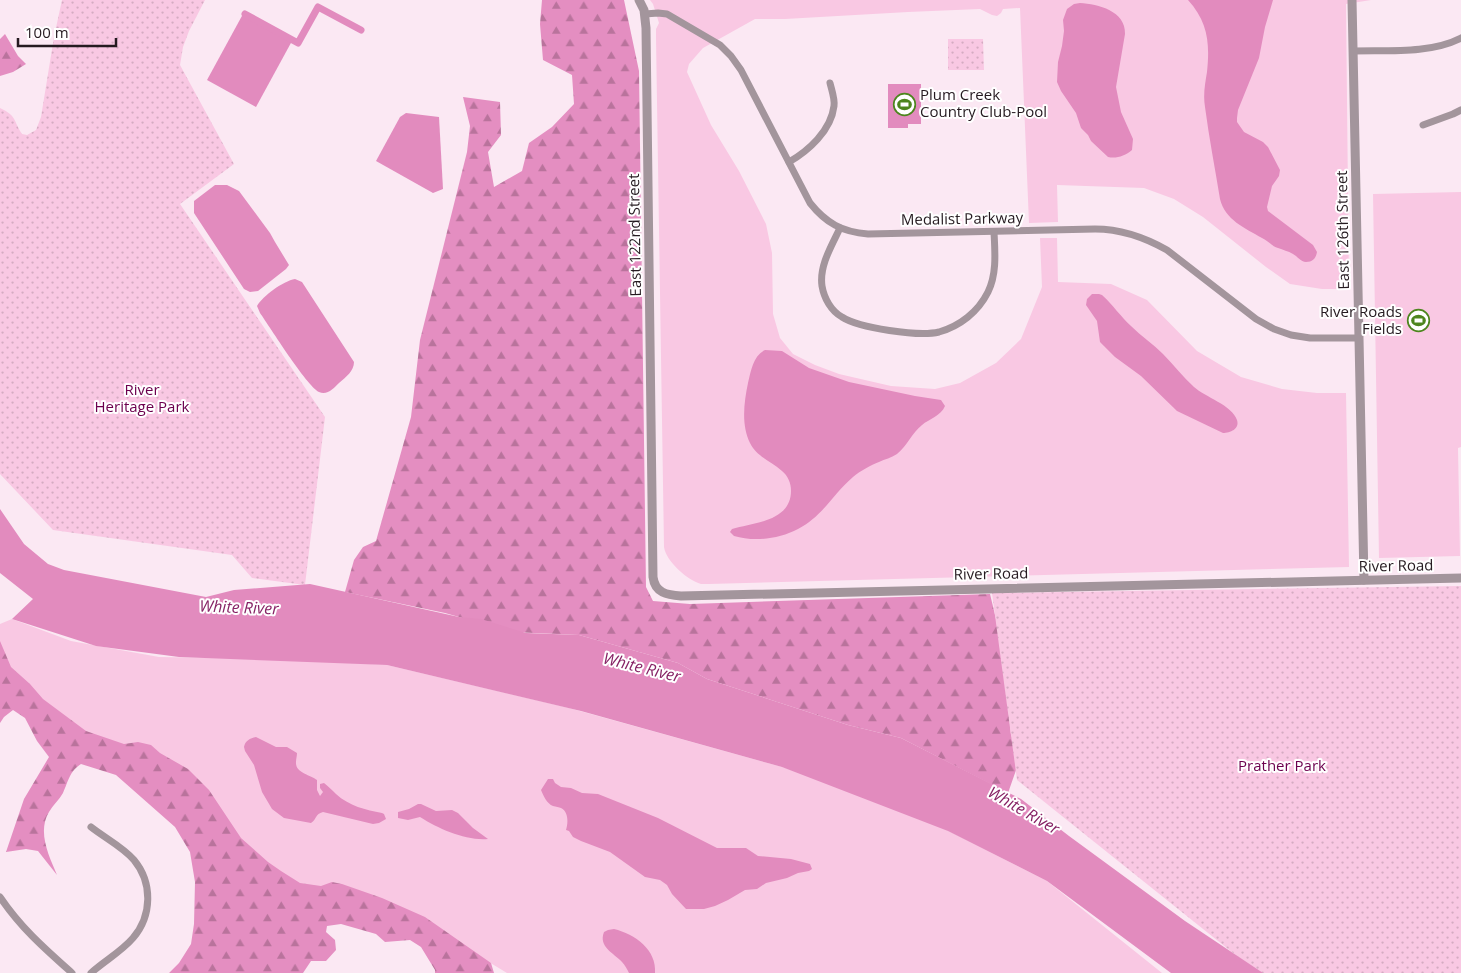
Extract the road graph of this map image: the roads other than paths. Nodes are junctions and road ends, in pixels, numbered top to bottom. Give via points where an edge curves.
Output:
1 (639, 0) edge
2 (1352, 0) edge
3 (645, 14) junction
4 (1461, 38) edge
5 (1353, 51) junction
6 (830, 83) dead end
7 (1461, 110) edge
8 (1423, 125) dead end
9 (789, 162) junction
10 (840, 228) junction
11 (994, 232) junction
12 (1359, 338) junction
13 (652, 456) joint
14 (1461, 578) edge
15 (1364, 580) junction
16 (92, 827) dead end
17 (0, 897) edge
18 (72, 973) edge
19 (91, 973) edge

1 - 3 street
2 - 5 street, East 126th Street
3 - 9 street, Medalist Parkway via 667,14 716,43 731,56
3 - 13 street, East 122nd Street
4 - 5 street via 1445,45 1420,49
5 - 12 street, East 126th Street
6 - 9 street via 834,106 829,122 810,147
7 - 8 street
9 - 10 street, Medalist Parkway via 810,203
10 - 11 street, Medalist Parkway via 868,234
10 - 11 street via 822,273 823,292 833,310 850,321 920,334 940,332 954,326 969,316 988,293 995,257
11 - 12 street, Medalist Parkway via 1102,229 1137,236 1167,250 1256,319 1274,329 1310,338
12 - 15 street, East 126th Street
13 - 15 street, River Road via 653,580 657,589 669,595
14 - 15 street, River Road
16 - 19 street via 134,860 144,876 148,901 139,930
17 - 18 street via 29,934

